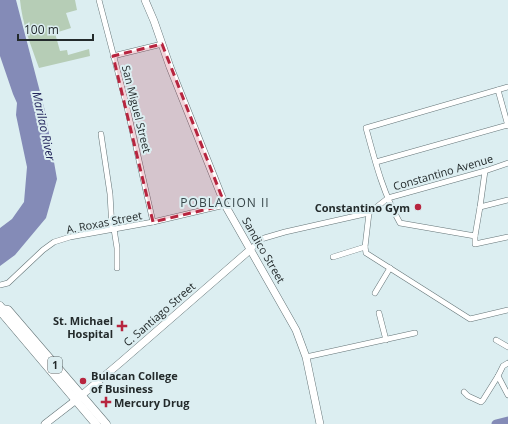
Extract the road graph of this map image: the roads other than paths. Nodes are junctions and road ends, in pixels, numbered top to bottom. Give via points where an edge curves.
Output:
1 (100, 0) edge
2 (145, 0) edge
3 (162, 44) junction
4 (113, 56) junction
5 (508, 87) edge
6 (498, 90) junction
7 (508, 126) edge
8 (101, 134) dead end
9 (376, 162) junction
10 (508, 163) edge
11 (485, 171) junction
12 (388, 198) junction
13 (508, 200) edge
14 (225, 204) junction
15 (480, 207) junction
16 (369, 213) junction
17 (153, 222) junction
18 (113, 229) junction
19 (475, 236) junction
20 (508, 237) edge
21 (365, 247) junction
22 (251, 249) junction
23 (333, 257) dead end
24 (117, 268) dead end
25 (390, 268) junction
26 (0, 285) edge
27 (375, 293) dead end
28 (1, 308) edge
29 (508, 310) edge
30 (379, 313) dead end
31 (415, 334) dead end
32 (386, 340) junction
33 (496, 340) dead end
34 (508, 347) edge
35 (306, 357) junction
36 (508, 363) edge
37 (498, 376) junction
38 (464, 392) dead end
39 (508, 394) edge
40 (78, 398) junction
41 (46, 424) edge
42 (96, 424) edge
43 (106, 424) edge
44 (320, 424) edge

1 - 4 street, San Miguel Street
2 - 3 main road, Sandico Street
3 - 4 street
3 - 14 main road, Sandico Street
4 - 17 street, San Miguel Street
5 - 6 street
6 - 7 street
6 - 9 street via 366,128
7 - 9 street
8 - 18 street
9 - 12 street
10 - 11 street, Constantino Avenue
11 - 12 street, Constantino Avenue
11 - 15 street
12 - 16 street, Constantino Avenue
12 - 19 street via 400,223
13 - 15 street
14 - 17 street, A. Roxas Street
14 - 22 main road, Sandico Street
15 - 19 street
16 - 21 street
16 - 22 street, Constantino Avenue via 261,239
17 - 18 street, A. Roxas Street
18 - 24 street via 117,248
18 - 26 street, A. Roxas Street via 54,242 8,283
19 - 20 street via 475,244
21 - 23 street
21 - 25 street via 366,253
22 - 35 main road, Sandico Street via 296,330
22 - 40 main road, C. Santiago Street
25 - 27 street
25 - 29 street via 470,319
28 - 40 highway, 1 via 3,314
30 - 32 street
31 - 32 street
32 - 35 street
33 - 34 street
35 - 44 main road, Sandico Street
36 - 37 street via 503,366
37 - 38 street via 481,402
37 - 39 street
40 - 41 main road, C. Santiago Street
40 - 42 highway, 1
40 - 43 highway, 1

